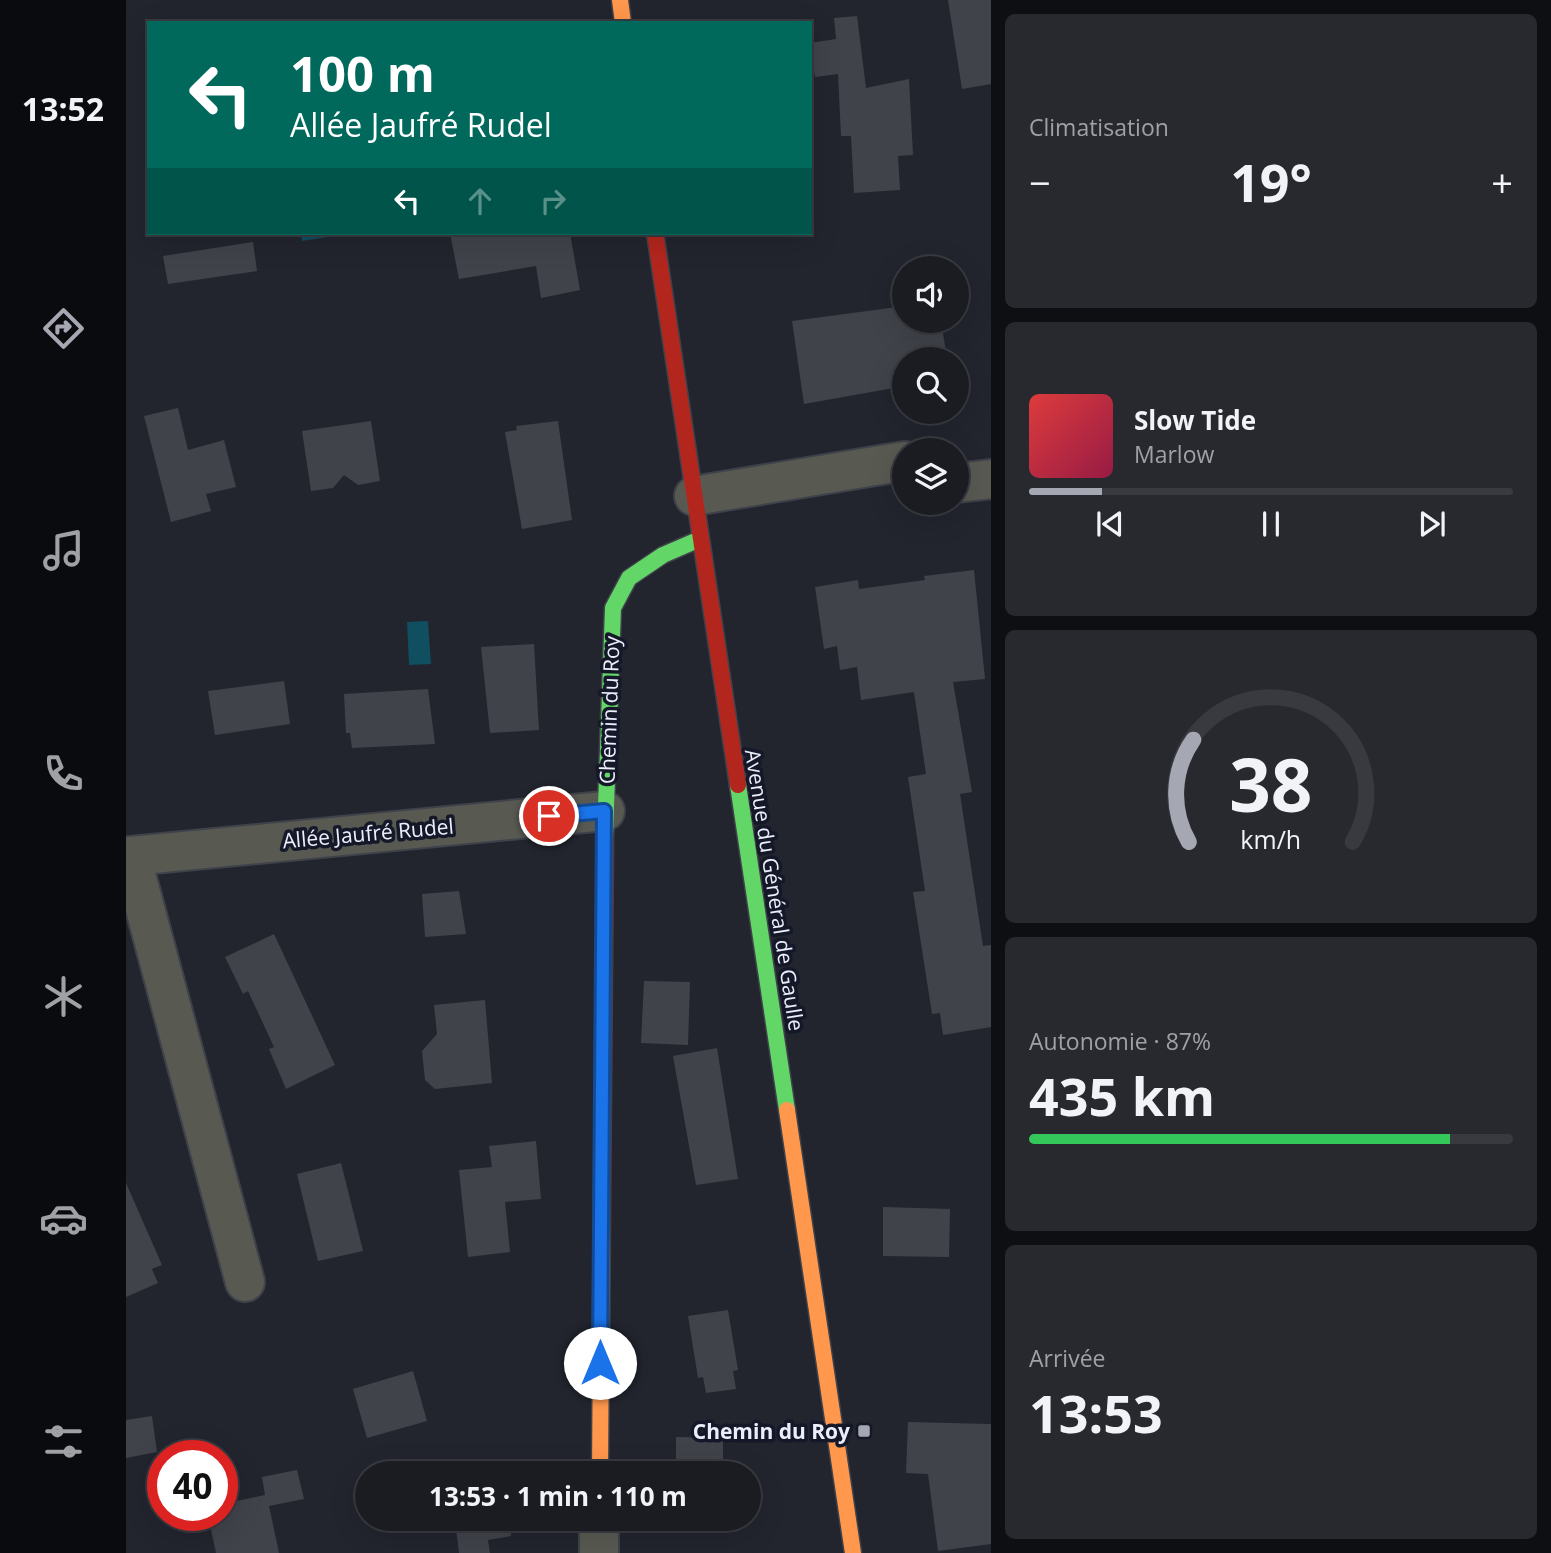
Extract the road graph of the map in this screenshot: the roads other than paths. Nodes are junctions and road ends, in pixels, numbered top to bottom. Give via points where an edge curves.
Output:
1 (620, 0) edge
2 (623, 21) edge
3 (655, 235) edge
4 (892, 463) edge
5 (991, 479) edge
6 (969, 482) edge
7 (694, 496) junction
8 (700, 539) junction
9 (604, 811) junction
10 (129, 846) edge
11 (245, 1282) dead end
12 (600, 1461) edge
13 (599, 1531) edge
14 (599, 1553) edge
15 (853, 1553) edge

1 - 2 main road
3 - 7 main road, Avenue du Général de Gaulle
4 - 7 street
5 - 6 street
7 - 8 main road, Avenue du Général de Gaulle
8 - 9 main road, Chemin du Roy via 663,555 629,579 613,608
8 - 15 main road, Avenue du Général de Gaulle
9 - 10 street, Allée Jaufré Rudel
9 - 12 main road, Chemin du Roy
10 - 11 street, Allée Jaufré Rudel
13 - 14 street

